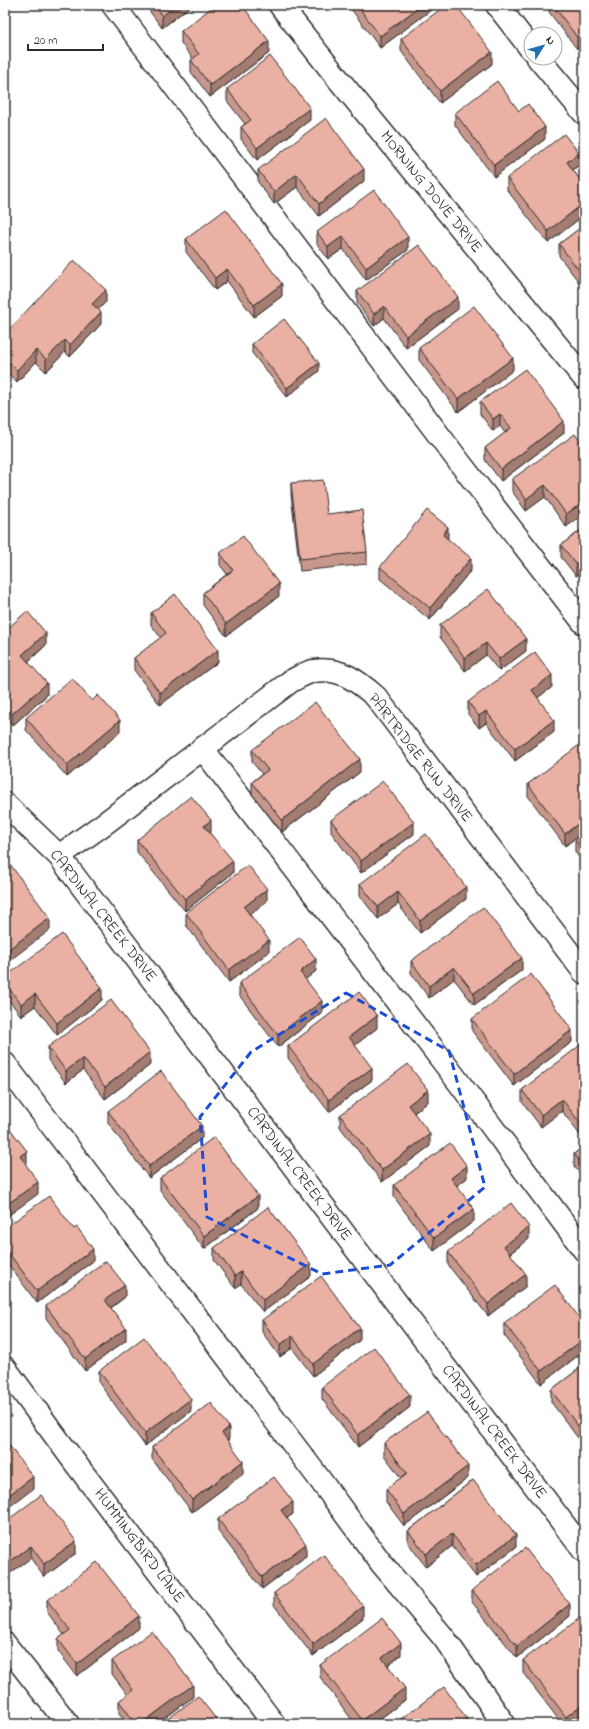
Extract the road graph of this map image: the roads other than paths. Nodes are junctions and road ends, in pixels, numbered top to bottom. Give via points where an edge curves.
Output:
1 (113, 5) edge
2 (280, 5) edge
3 (497, 5) edge
4 (523, 39) edge
5 (545, 66) edge
6 (584, 113) edge
7 (584, 378) edge
8 (584, 623) edge
9 (202, 748) junction
10 (5, 804) edge
11 (58, 856) junction
12 (584, 972) edge
13 (5, 1064) edge
14 (584, 1250) edge
15 (5, 1368) edge
16 (584, 1551) edge
17 (5, 1644) edge
18 (68, 1724) edge
19 (274, 1724) edge
20 (504, 1724) edge

1 - 8 street
2 - 7 street, MORNING DOVE DRIVE
3 - 4 street
5 - 6 street
9 - 11 street, PARTRIDGE RUN DRIVE
9 - 12 street, PARTRIDGE RUN DRIVE via 291,681 313,671 335,672 356,680 376,697
9 - 14 street
10 - 11 street, CARDINAL CREEK DRIVE
11 - 16 street, CARDINAL CREEK DRIVE
13 - 20 street via 382,1564 444,1638
15 - 19 street, HUMMINGBIRD LANE
17 - 18 street

